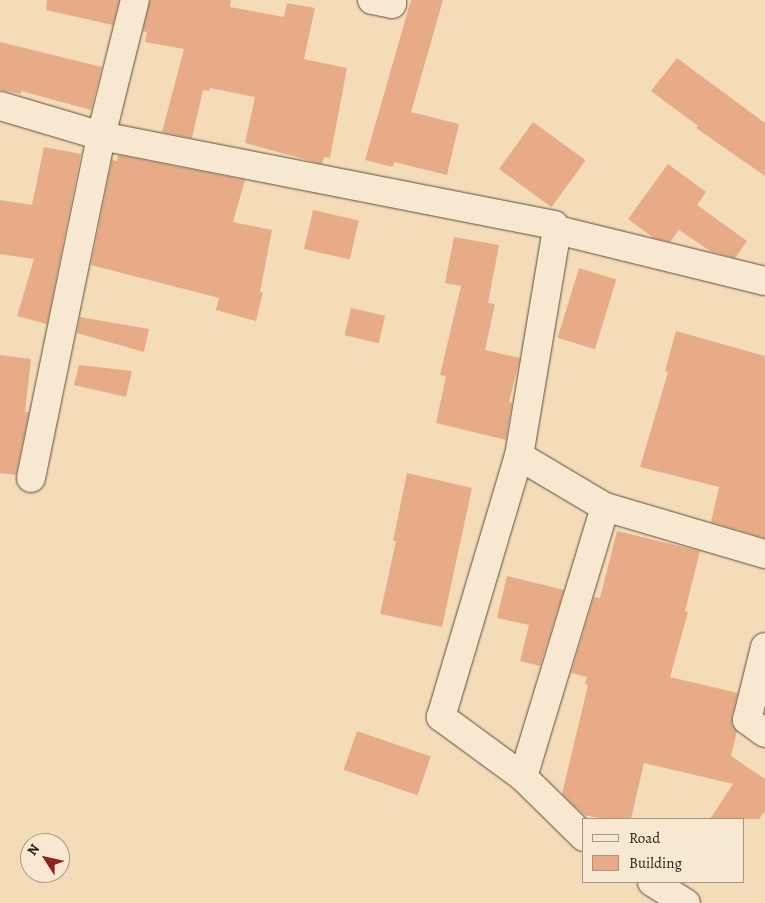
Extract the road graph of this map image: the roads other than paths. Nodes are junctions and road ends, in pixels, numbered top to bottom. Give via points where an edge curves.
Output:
1 (134, 0) edge
2 (372, 0) edge
3 (392, 0) edge
4 (0, 106) edge
5 (101, 136) junction
6 (557, 230) junction
7 (765, 281) edge
8 (519, 456) junction
9 (31, 478) dead end
10 (605, 507) junction
11 (765, 554) edge
12 (765, 647) edge
13 (765, 733) edge
14 (523, 777) junction
15 (582, 835) edge
16 (654, 883) edge
17 (686, 903) edge

1 - 5 street
2 - 3 street via 392,4
4 - 5 street
5 - 6 street via 554,225
5 - 9 street
6 - 7 street
6 - 8 street
8 - 10 street
8 - 14 street via 441,717
10 - 11 street
10 - 14 street
12 - 13 street via 747,720
14 - 15 street
16 - 17 street

